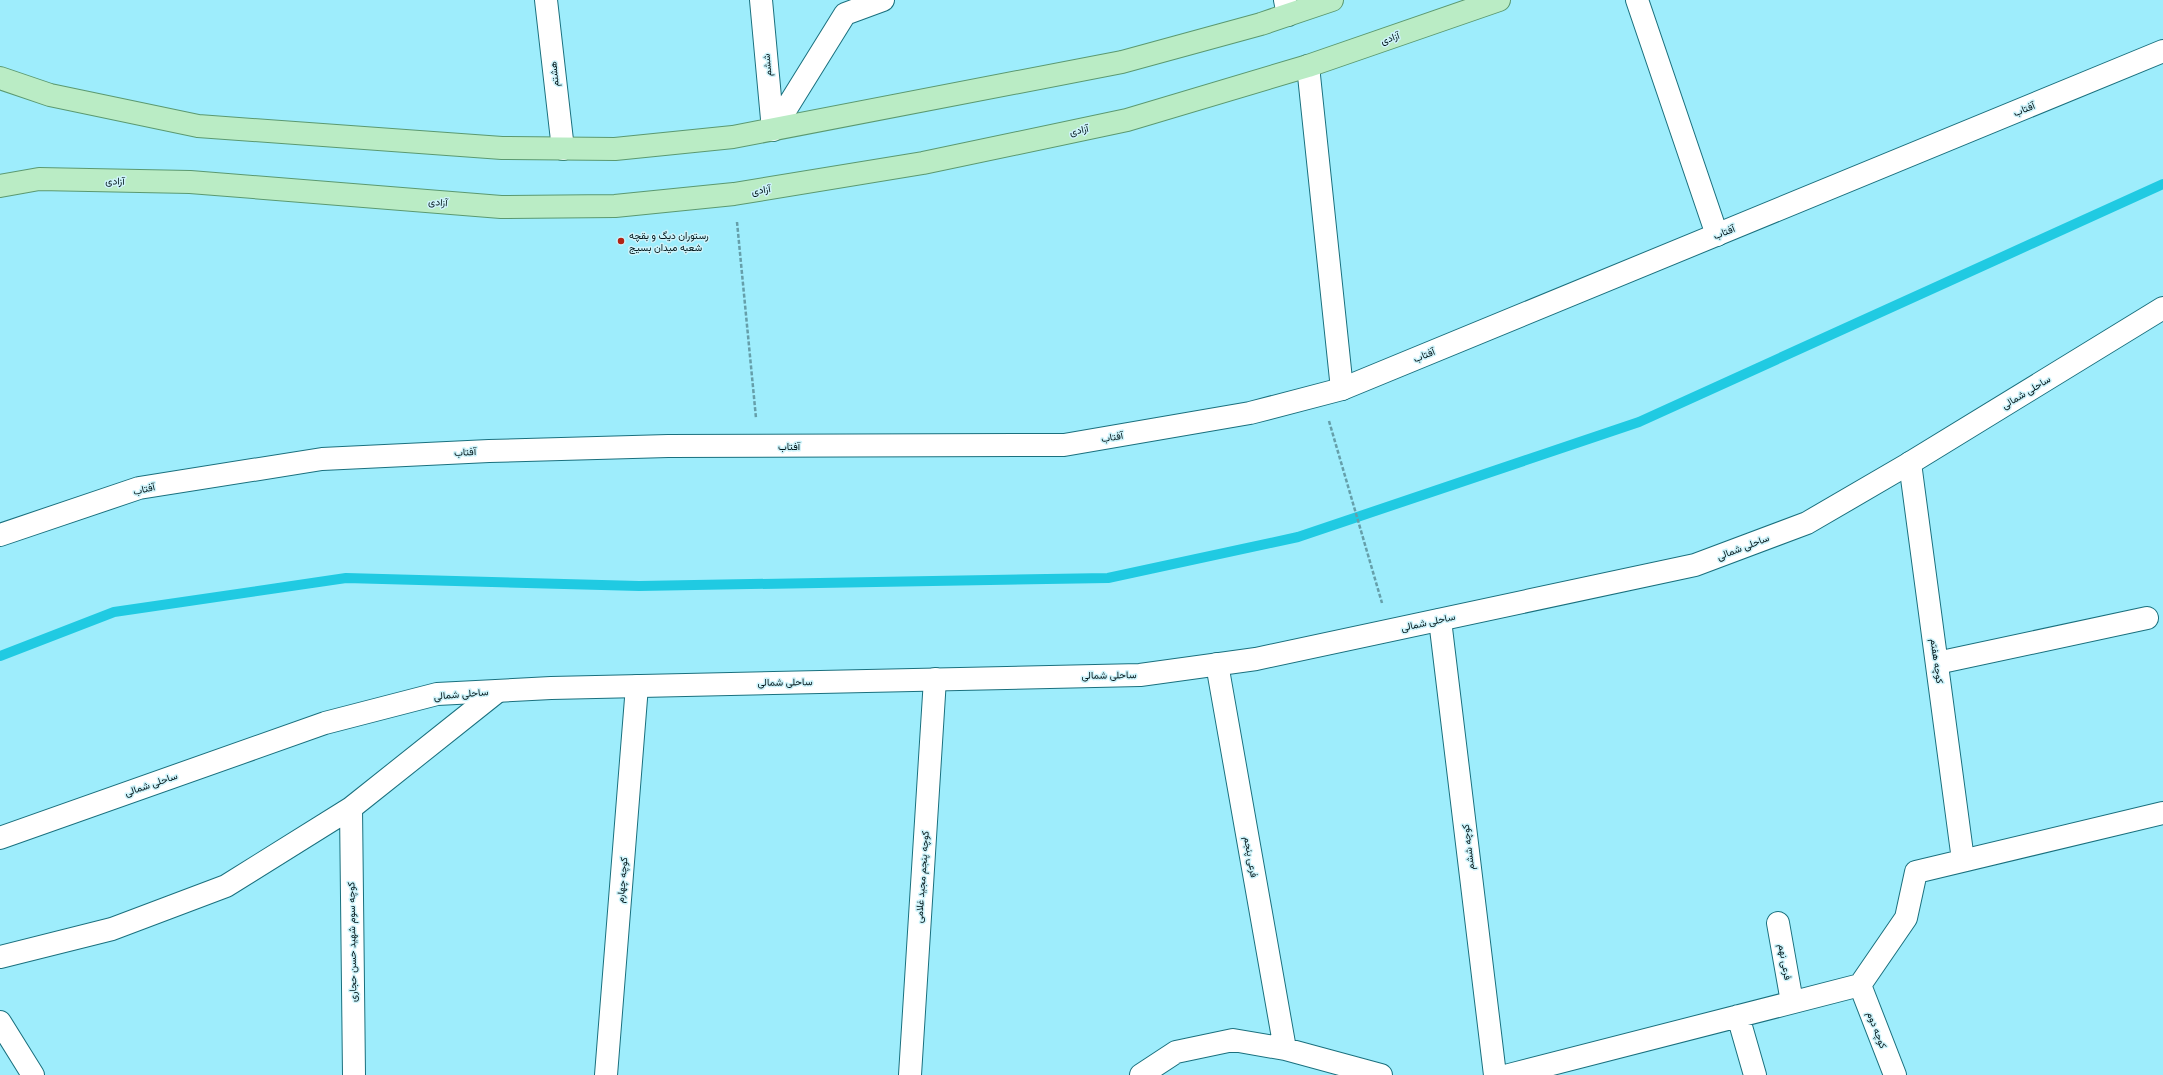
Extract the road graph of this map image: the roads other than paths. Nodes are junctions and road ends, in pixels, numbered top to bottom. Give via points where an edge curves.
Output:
1 (546, 0) edge
2 (761, 0) edge
3 (883, 0) edge
4 (1332, 0) edge
5 (1499, 0) edge
6 (1637, 0) edge
7 (1287, 8) edge
8 (2163, 51) edge
9 (1308, 66) junction
10 (0, 78) edge
11 (773, 130) junction
12 (563, 148) junction
13 (0, 186) edge
14 (1717, 235) junction
15 (2163, 308) edge
16 (1332, 391) junction
17 (1910, 463) junction
18 (0, 535) edge
19 (2147, 618) dead end
20 (1440, 620) junction
21 (1937, 663) junction
22 (1217, 664) junction
23 (935, 679) junction
24 (637, 686) junction
25 (498, 691) junction
26 (351, 808) junction
27 (2163, 813) edge
28 (0, 838) edge
29 (1964, 860) junction
30 (1778, 923) dead end
31 (0, 957) edge
32 (1860, 985) junction
33 (1792, 1002) junction
34 (1738, 1016) junction
35 (0, 1022) edge
36 (1285, 1049) junction
37 (34, 1075) edge
38 (354, 1075) edge
39 (606, 1075) edge
40 (910, 1075) edge
41 (1141, 1075) edge
42 (1381, 1075) edge
43 (1495, 1075) edge
44 (1509, 1075) edge
45 (1755, 1075) edge
46 (1895, 1075) edge

1 - 12 street, هشتم
2 - 11 street, ششم
3 - 11 street via 845,14
4 - 7 main road
5 - 9 main road, آزادی
6 - 14 street
7 - 11 main road via 1122,62
8 - 14 street, آفتاب
9 - 13 main road, آزادی via 1127,120 923,163 734,194 615,206 501,208 190,182 39,179
9 - 16 street
10 - 12 main road via 50,96 198,126 502,148
11 - 12 main road via 733,137 615,149
14 - 16 street, آفتاب
15 - 17 street, ساحلی شمالی
16 - 18 street, آفتاب via 1250,413 1064,445 668,446 322,459 140,488
17 - 20 street, ساحلی شمالی via 1807,523 1695,565
17 - 21 street, کوچه هفتم
19 - 21 street
20 - 22 street, ساحلی شمالی via 1256,659
20 - 43 street, کوچه ششم
21 - 29 street, کوچه هفتم
22 - 23 street, ساحلی شمالی via 1140,674
22 - 36 street, فرعی پنجم
23 - 24 street, ساحلی شمالی
23 - 40 street, کوچه پنجم مجید غلامی
24 - 25 street, ساحلی شمالی
24 - 39 street, کوچه چهارم
25 - 26 street
25 - 28 street, ساحلی شمالی via 436,694 325,722
26 - 31 street via 226,886 112,929
26 - 38 street, کوچه سوم شهید حسن حجاری
27 - 29 street
29 - 32 street via 1916,872 1906,918
30 - 33 street, فرعی نهم
32 - 33 street
32 - 46 street, کوچه دوم
33 - 34 street
34 - 44 street
34 - 45 street
35 - 37 street
36 - 41 street via 1233,1040 1176,1052
36 - 42 street

